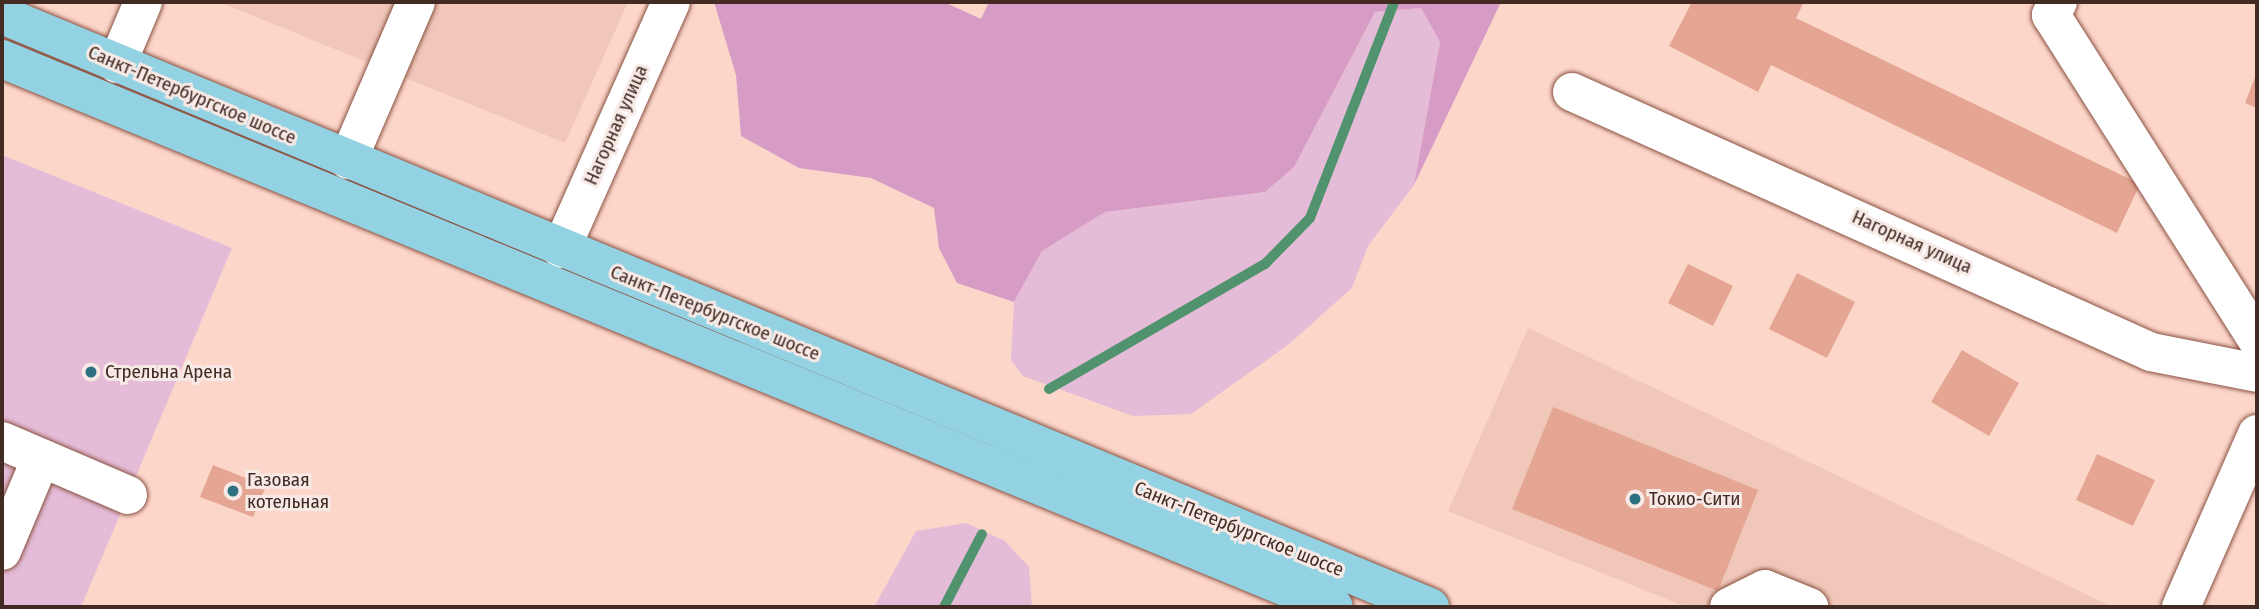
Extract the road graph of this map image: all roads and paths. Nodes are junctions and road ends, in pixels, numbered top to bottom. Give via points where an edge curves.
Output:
1 (143, 2) edge
2 (416, 2) edge
3 (671, 2) edge
4 (2058, 2) edge
5 (2, 15) edge
6 (2, 59) edge
7 (117, 64) junction
8 (1572, 92) dead end
9 (348, 160) junction
10 (561, 249) junction
11 (2257, 339) edge
12 (2257, 373) edge
13 (2257, 434) edge
14 (2, 441) edge
15 (41, 458) junction
16 (128, 495) dead end
17 (2, 551) edge
18 (1334, 607) edge
19 (1430, 607) edge
20 (1729, 607) edge
21 (1809, 607) edge
22 (2181, 607) edge

1 - 7 street
2 - 9 street
3 - 10 street, Нагорная улица
4 - 11 street via 2051,15
5 - 7 main road, Санкт-Петербургское шоссе
6 - 18 main road, Санкт-Петербургское шоссе
7 - 9 main road, Санкт-Петербургское шоссе
8 - 12 street, Нагорная улица via 2151,352
9 - 10 main road, Санкт-Петербургское шоссе
10 - 19 main road, Санкт-Петербургское шоссе
13 - 22 street
14 - 15 street
15 - 16 street
15 - 17 street
20 - 21 street via 1765,589

